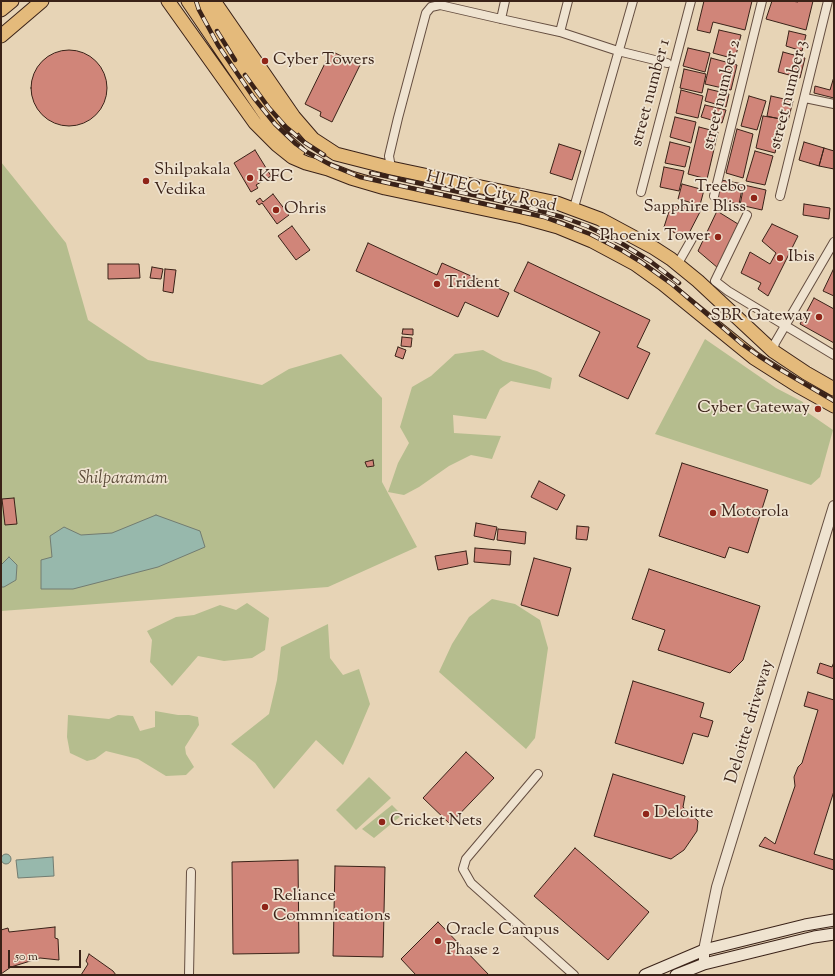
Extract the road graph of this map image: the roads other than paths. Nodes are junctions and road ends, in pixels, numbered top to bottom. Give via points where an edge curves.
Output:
1 (12, 1) edge
2 (42, 1) edge
3 (168, 1) edge
4 (183, 1) edge
5 (188, 1) edge
6 (201, 1) edge
7 (214, 1) edge
8 (505, 1) edge
9 (568, 1) edge
10 (633, 1) edge
11 (691, 1) edge
12 (762, 1) edge
13 (828, 1) edge
14 (1, 10) edge
15 (177, 14) junction
16 (501, 20) junction
17 (560, 32) junction
18 (1, 36) edge
19 (618, 51) junction
20 (667, 63) dead end
21 (805, 98) junction
22 (834, 104) edge
23 (336, 154) junction
24 (391, 168) junction
25 (328, 169) junction
26 (641, 192) dead end
27 (714, 196) dead end
28 (780, 196) dead end
29 (575, 211) junction
30 (745, 216) dead end
31 (693, 237) dead end
32 (834, 245) edge
33 (677, 265) junction
34 (786, 326) junction
35 (773, 351) junction
36 (834, 355) edge
37 (834, 389) edge
38 (834, 406) edge
39 (834, 506) edge
40 (538, 774) dead end
41 (191, 872) dead end
42 (834, 920) edge
43 (834, 934) edge
44 (704, 950) junction
45 (704, 964) junction
46 (189, 975) edge
47 (574, 975) edge
48 (645, 975) edge
49 (676, 975) edge

1 - 14 main road
2 - 18 main road
3 - 15 main road, HITEC City Road
4 - 15 main road
5 - 25 main road via 275,129 302,155
6 - 23 main road via 277,111 304,137
7 - 23 main road, HITEC City Road via 294,117 313,139
8 - 16 street
9 - 17 street
10 - 19 street
11 - 26 street, street number 1
12 - 27 street, street number 2
13 - 21 street, street number 3
15 - 25 main road, HITEC City Road via 264,134 292,156
16 - 17 street
16 - 24 street via 440,5 431,7 426,13 389,156
17 - 19 street
19 - 20 street
19 - 29 street
21 - 22 street
21 - 28 street, street number 3
23 - 24 main road, HITEC City Road
24 - 29 main road, HITEC City Road via 557,203
25 - 38 main road, HITEC City Road via 385,188 522,217 558,227 592,241 635,264 663,284 754,358
29 - 33 main road, HITEC City Road via 600,219 654,248
30 - 34 street via 713,280
31 - 33 street
32 - 34 street
33 - 35 main road, HITEC City Road via 698,281
34 - 35 street
34 - 36 street
35 - 37 main road, HITEC City Road
39 - 44 street, Deloitte driveway via 717,887
40 - 47 street via 466,859 463,869 471,883
41 - 46 street
42 - 44 main road via 798,926
43 - 45 main road via 807,938
44 - 45 street, Deloitte driveway
44 - 48 main road
45 - 49 main road

